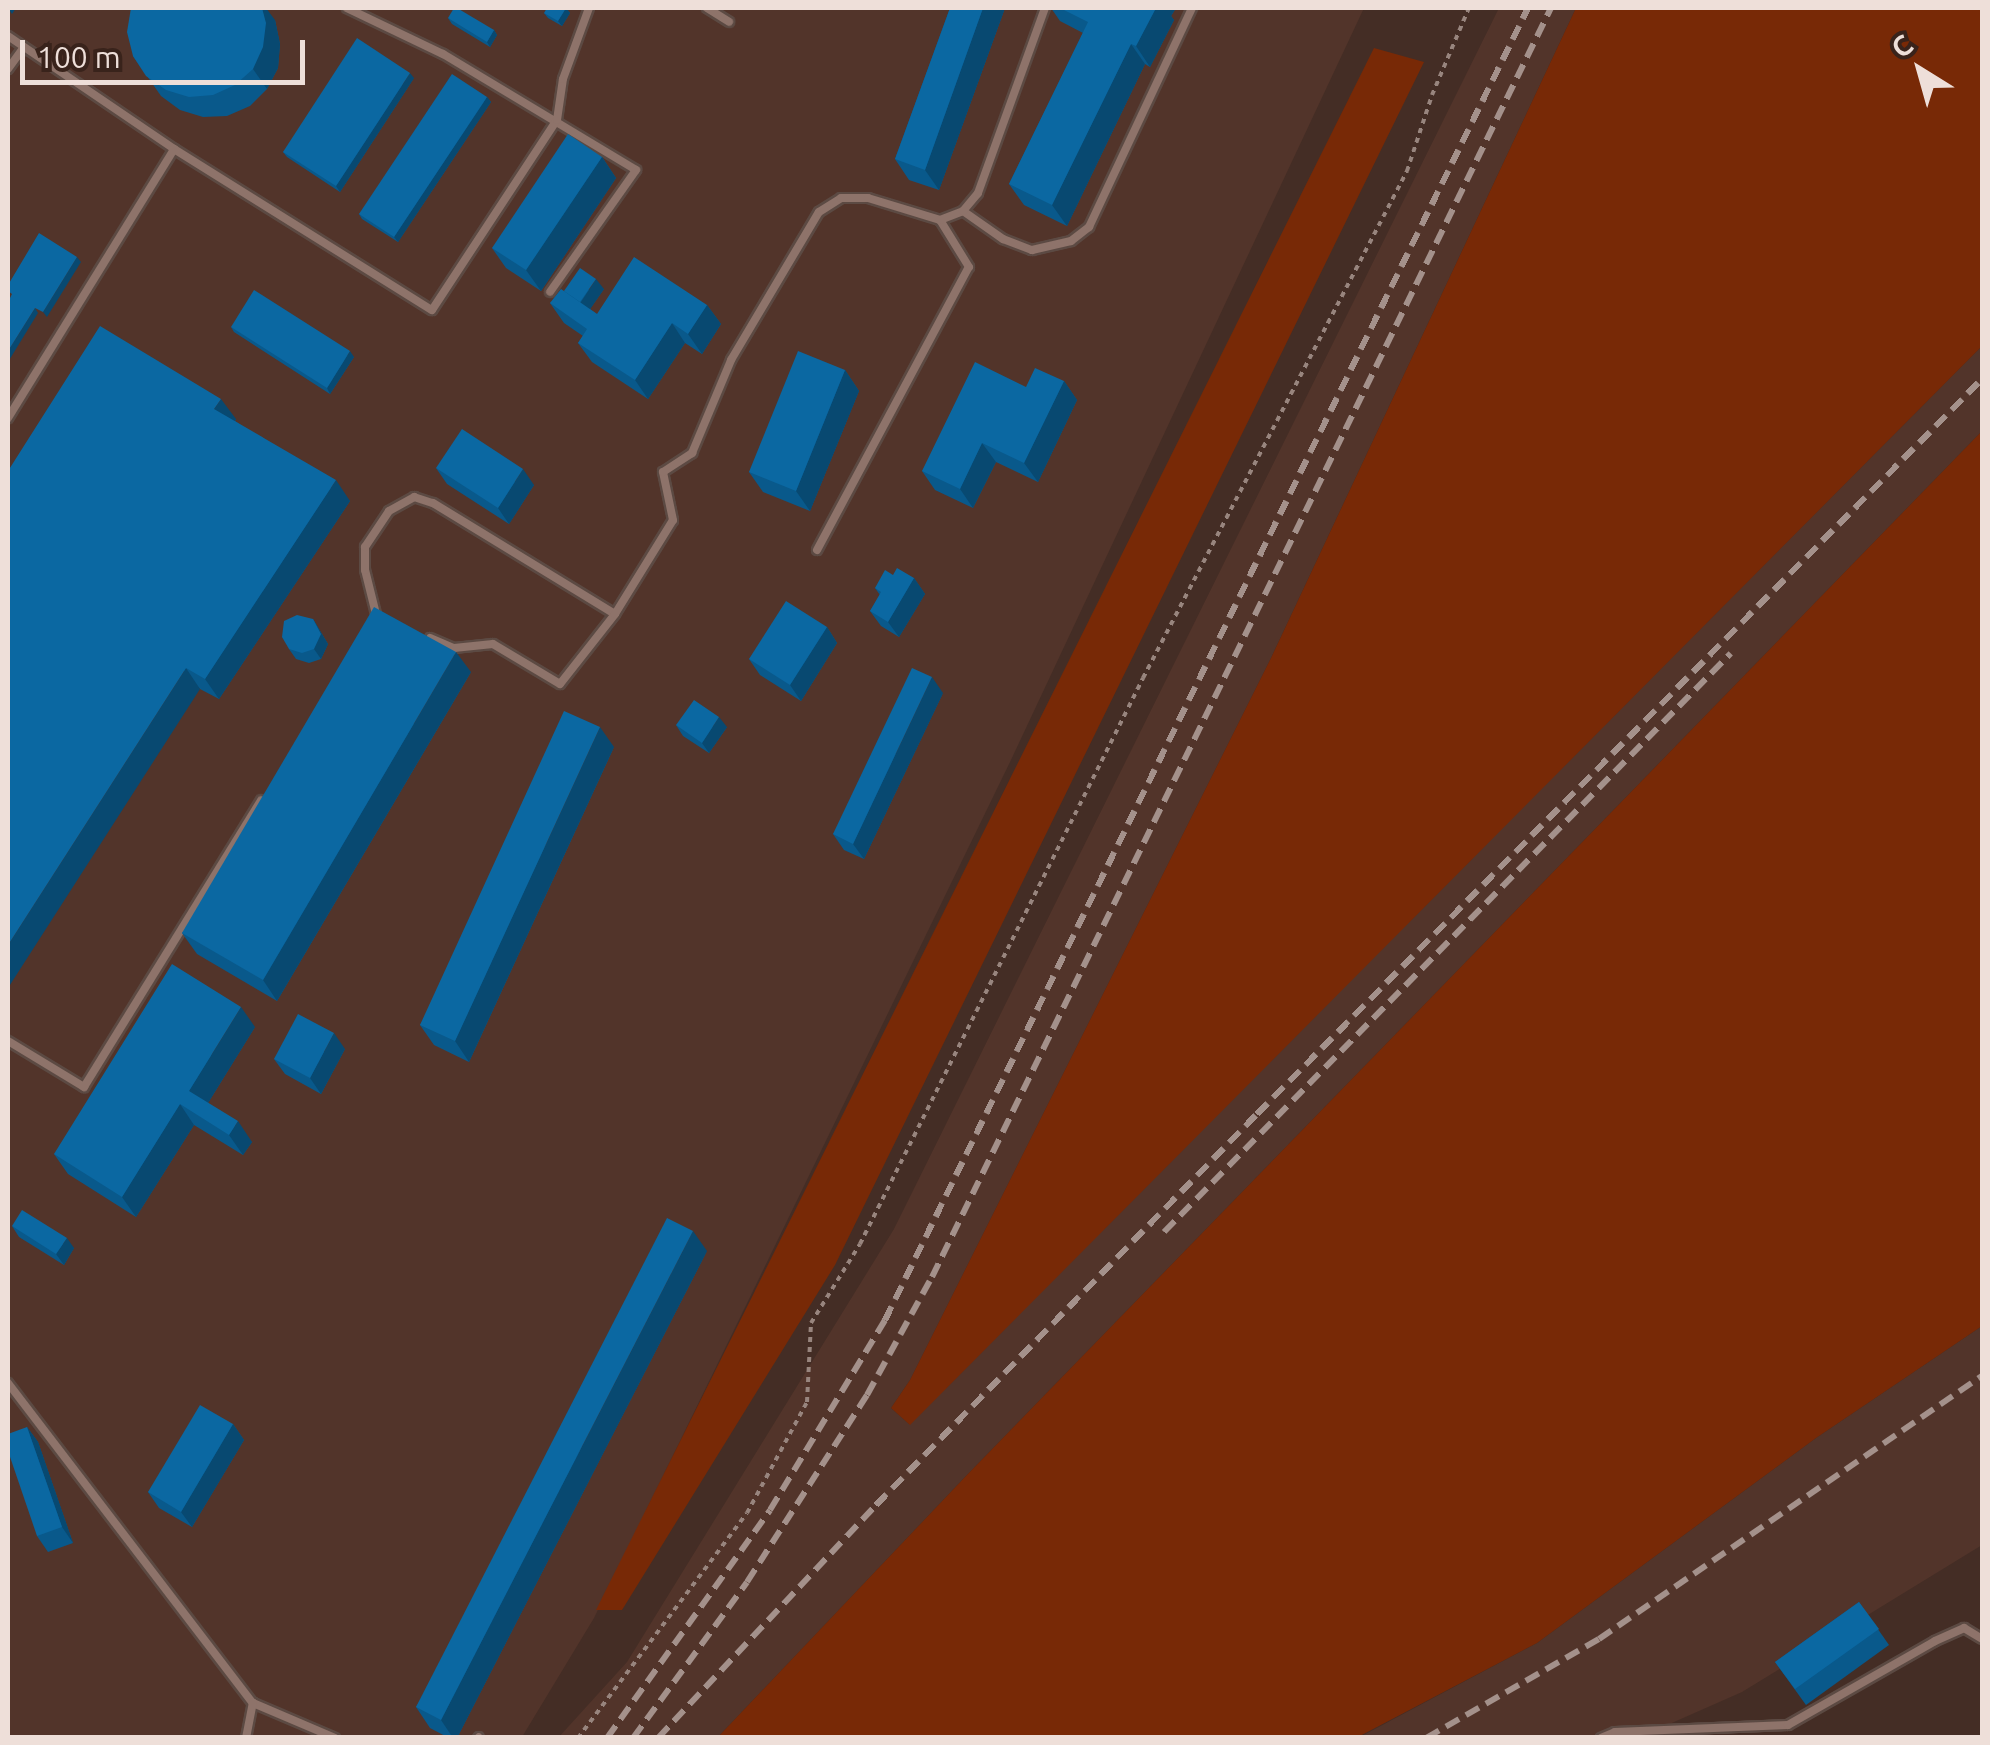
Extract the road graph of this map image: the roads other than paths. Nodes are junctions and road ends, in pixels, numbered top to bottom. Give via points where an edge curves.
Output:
1 (347, 8) edge
2 (590, 8) edge
3 (707, 8) edge
4 (1046, 8) edge
5 (1192, 8) edge
6 (729, 22) dead end
7 (8, 36) edge
8 (24, 47) junction
9 (8, 69) edge
10 (558, 120) junction
11 (174, 148) junction
12 (962, 211) junction
13 (940, 220) junction
14 (550, 292) dead end
15 (8, 418) edge
16 (817, 550) dead end
17 (376, 614) junction
18 (615, 614) junction
19 (391, 621) edge
20 (365, 631) edge
21 (422, 634) edge
22 (271, 783) edge
23 (8, 1040) edge
24 (8, 1383) edge
25 (1982, 1639) edge
26 (253, 1703) junction
27 (246, 1738) edge
28 (336, 1738) edge
29 (1601, 1738) edge

1 - 10 lane
2 - 10 lane via 564,79
3 - 6 lane
4 - 12 lane via 978,193
5 - 12 lane via 1089,226 1071,241 1032,250 1003,240
7 - 8 lane
8 - 9 lane
8 - 11 lane
10 - 11 lane via 432,310
10 - 14 lane via 636,170
11 - 15 lane
12 - 13 lane
13 - 16 lane via 969,268
13 - 18 lane via 868,198 841,198 818,212 731,360 692,453 664,472 673,520
17 - 18 lane via 365,547 389,511 414,498 433,503
17 - 19 lane
17 - 20 lane
18 - 21 lane via 560,684 493,644 454,648
22 - 23 lane via 84,1086
24 - 26 lane
25 - 29 lane via 1964,1628 1935,1641 1788,1726 1615,1732
26 - 27 lane
26 - 28 lane

